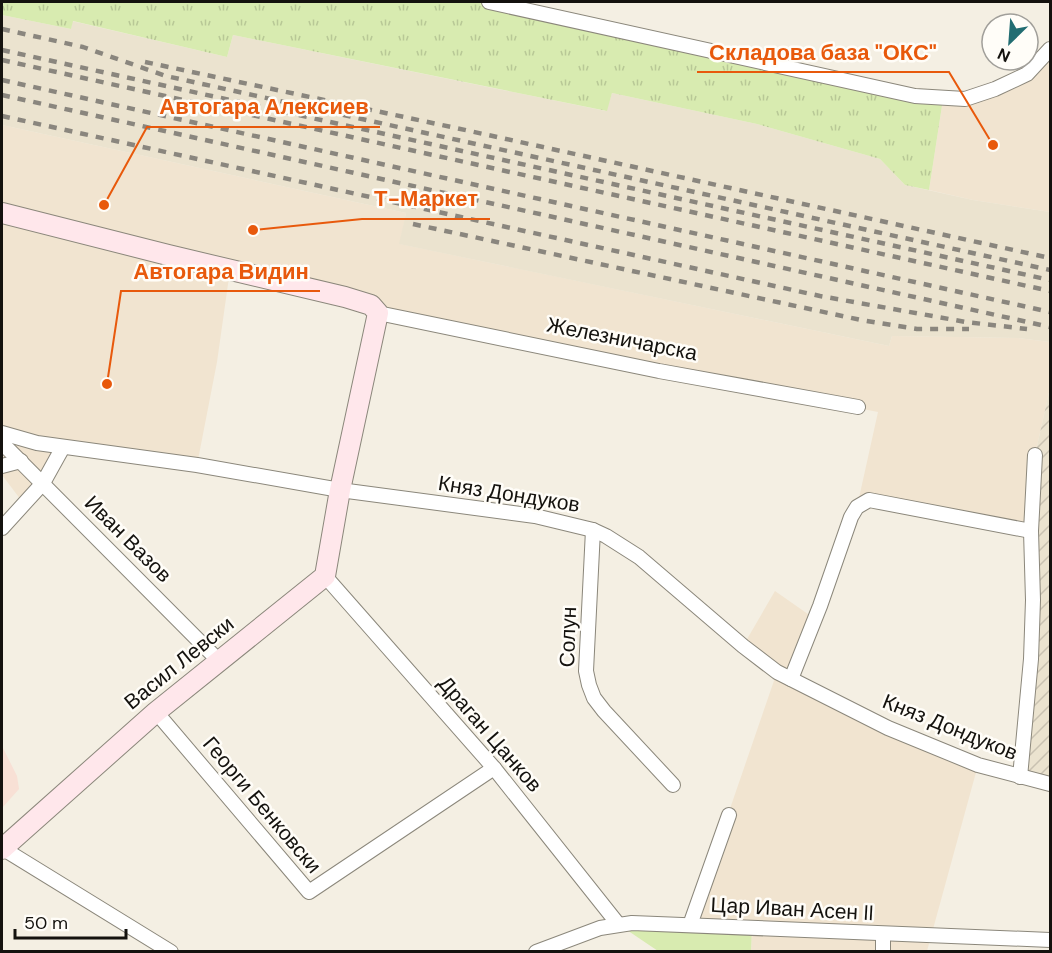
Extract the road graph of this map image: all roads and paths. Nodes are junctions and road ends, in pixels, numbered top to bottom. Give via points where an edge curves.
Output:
1 (489, 2) edge
2 (1050, 49) edge
3 (2, 213) edge
4 (378, 313) junction
5 (858, 407) dead end
6 (2, 433) edge
7 (2, 443) edge
8 (63, 447) junction
9 (1035, 455) dead end
10 (21, 461) junction
11 (2, 466) edge
12 (43, 483) junction
13 (340, 490) junction
14 (2, 528) edge
15 (593, 530) junction
16 (1031, 531) junction
17 (325, 576) junction
18 (219, 661) junction
19 (791, 679) junction
20 (156, 712) junction
21 (494, 768) junction
22 (1020, 777) junction
23 (1050, 784) edge
24 (673, 785) dead end
25 (729, 815) dead end
26 (2, 849) edge
27 (618, 924) junction
28 (690, 925) junction
29 (883, 934) junction
30 (1050, 940) edge
31 (171, 951) edge
32 (536, 951) edge
33 (883, 951) edge

1 - 2 street via 915,96 944,99 965,99 1027,74
3 - 4 street, Железничарска via 345,297 371,305
4 - 5 street, Железничарска
4 - 13 street
6 - 8 street, Княз Дондуков
7 - 10 street
8 - 12 street
8 - 13 street, Княз Дондуков
9 - 16 street
10 - 11 street
10 - 12 street, Иван Вазов
12 - 14 street
12 - 18 street, Иван Вазов
13 - 15 street, Княз Дондуков via 535,516
13 - 17 street
15 - 19 street, Княз Дондуков via 639,557 743,646
15 - 24 street, Солун via 586,671 589,685 604,711
16 - 19 street via 869,500 857,507
16 - 22 street via 1031,659
17 - 18 street, Васил Левски
17 - 21 street, Драган Цанков
18 - 20 street, Васил Левски
19 - 22 street, Княз Дондуков via 888,728 978,765
20 - 21 street, Георги Бенковски via 309,892
20 - 26 street, Васил Левски
21 - 27 street, Драган Цанков
22 - 23 street, Княз Дондуков
25 - 28 street
26 - 31 street
27 - 28 street, Цар Иван Асен II
27 - 32 street, Цар Иван Асен II
28 - 29 street, Цар Иван Асен II
29 - 30 street, Цар Иван Асен II
29 - 33 street

